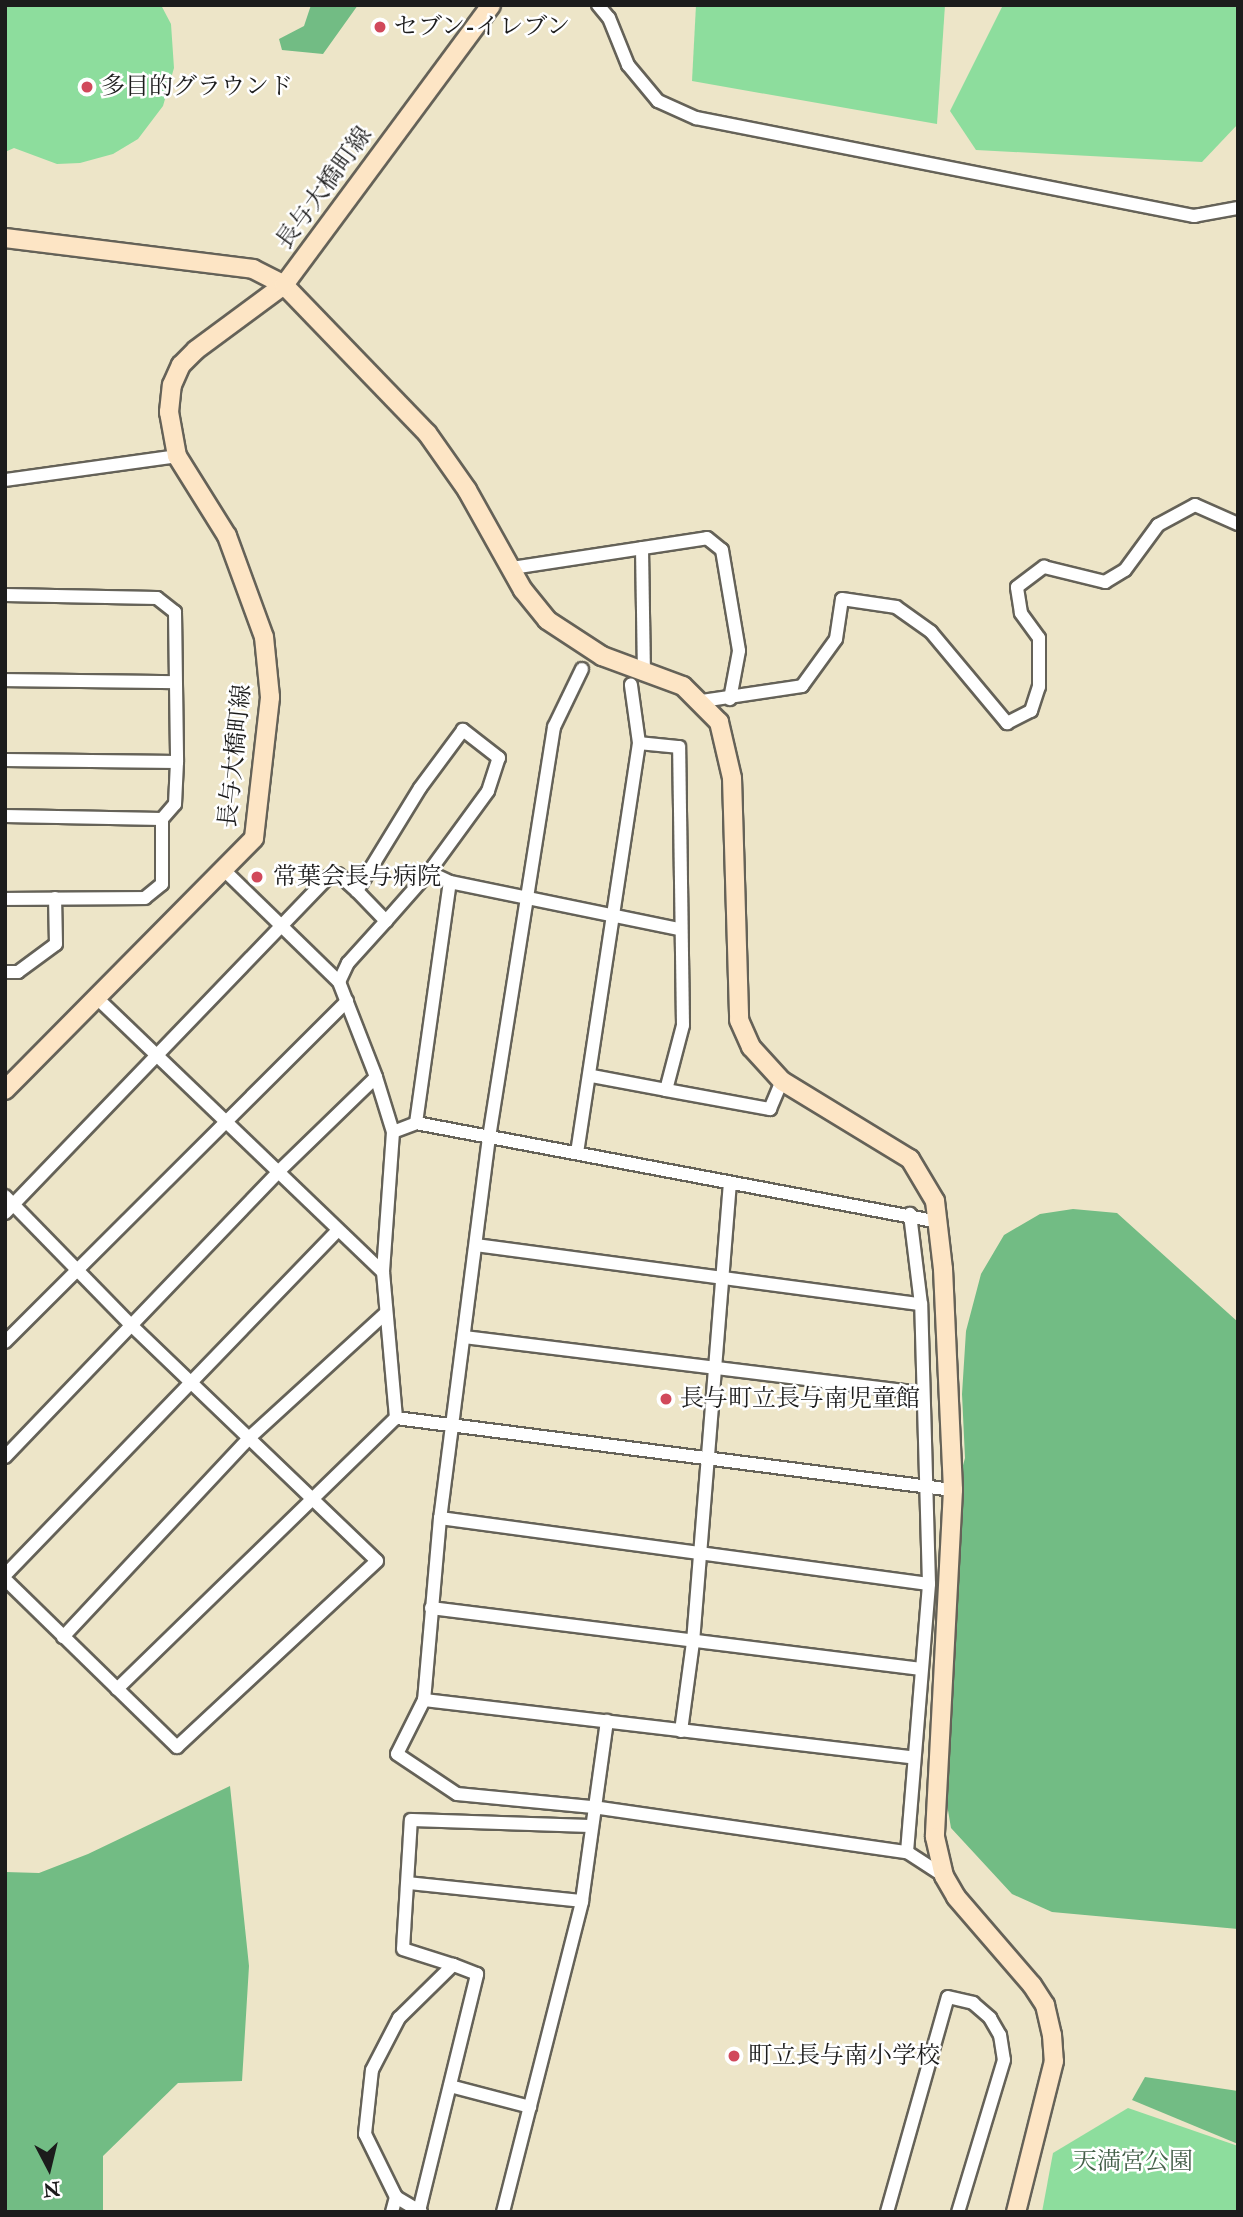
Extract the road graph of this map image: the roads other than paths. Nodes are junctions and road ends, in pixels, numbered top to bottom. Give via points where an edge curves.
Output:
1 (491, 5) edge
2 (598, 5) edge
3 (1238, 208) edge
4 (5, 238) edge
5 (284, 285) junction
6 (177, 456) junction
7 (5, 480) edge
8 (1238, 524) edge
9 (642, 548) junction
10 (512, 568) junction
11 (5, 595) edge
12 (582, 669) dead end
13 (644, 671) junction
14 (5, 680) edge
15 (175, 682) junction
16 (631, 685) dead end
17 (730, 699) junction
18 (702, 701) junction
19 (639, 743) junction
20 (5, 760) edge
21 (177, 762) junction
22 (5, 816) edge
23 (162, 819) junction
24 (226, 872) junction
25 (429, 872) junction
26 (450, 882) junction
27 (357, 891) junction
28 (55, 898) junction
29 (5, 899) edge
30 (528, 902) junction
31 (615, 916) junction
32 (386, 921) junction
33 (281, 929) junction
34 (678, 929) junction
35 (5, 972) edge
36 (339, 982) junction
37 (97, 998) junction
38 (347, 1001) junction
39 (159, 1057) junction
40 (592, 1076) junction
41 (376, 1077) junction
42 (782, 1081) junction
43 (7, 1085) edge
44 (666, 1090) junction
45 (225, 1123) junction
46 (416, 1123) junction
47 (393, 1132) junction
48 (489, 1137) junction
49 (577, 1153) junction
50 (276, 1174) junction
51 (730, 1182) junction
52 (8, 1204) edge
53 (910, 1214) junction
54 (939, 1222) junction
55 (338, 1230) junction
56 (476, 1245) junction
57 (77, 1270) junction
58 (383, 1272) junction
59 (721, 1276) junction
60 (921, 1304) junction
61 (385, 1314) junction
62 (130, 1324) junction
63 (464, 1337) junction
64 (5, 1342) edge
65 (715, 1368) junction
66 (191, 1383) junction
67 (923, 1393) junction
68 (396, 1418) junction
69 (452, 1427) junction
70 (249, 1438) junction
71 (5, 1457) edge
72 (709, 1458) junction
73 (924, 1487) junction
74 (953, 1490) junction
75 (311, 1500) junction
76 (440, 1518) junction
77 (701, 1553) junction
78 (5, 1577) edge
79 (929, 1584) junction
80 (431, 1608) junction
81 (63, 1637) junction
82 (693, 1642) junction
83 (919, 1669) junction
84 (117, 1689) junction
85 (424, 1700) junction
86 (607, 1721) junction
87 (681, 1731) junction
88 (912, 1757) junction
89 (593, 1807) junction
90 (591, 1826) junction
91 (908, 1852) junction
92 (944, 1875) junction
93 (408, 1883) junction
94 (582, 1901) junction
95 (453, 1965) junction
96 (450, 2085) junction
97 (530, 2106) junction
98 (396, 2197) junction
99 (420, 2211) edge
100 (392, 2212) edge
101 (503, 2212) edge
102 (887, 2212) edge
103 (958, 2212) edge
104 (1016, 2212) edge

1 - 5 street, 長与大橋町線
2 - 3 street via 609,18 628,65 658,101 696,117 1194,216
4 - 5 street via 253,270
5 - 6 street, 長与大橋町線 via 181,365 172,385 169,412
5 - 10 street via 427,433
6 - 7 street
6 - 24 street, 長与大橋町線 via 227,536 264,637 270,697 254,838
8 - 17 street via 1195,505 1158,525 1125,570 1105,582 1044,567 1017,587 1021,613 1039,638 1039,687 1031,711 1007,723 931,632 896,607 842,599 836,639 802,686
9 - 10 street
9 - 13 street
9 - 17 street via 708,538 722,550 739,650
10 - 13 street via 547,621 570,639
11 - 15 street via 157,598 175,612
12 - 30 street via 554,727
13 - 18 street via 683,686
14 - 15 street
15 - 21 street
16 - 19 street
17 - 18 street
18 - 42 street via 719,722 729,752 738,1020 751,1047
19 - 31 street
19 - 34 street via 679,747
20 - 21 street
21 - 23 street via 174,804
22 - 23 street
23 - 28 street via 162,884 145,898
24 - 33 street
24 - 37 street, 長与大橋町線
25 - 26 street
25 - 27 street via 488,791 499,758 463,730 420,788
25 - 32 street
26 - 30 street
26 - 46 street
27 - 32 street
27 - 33 street via 338,874 329,876
28 - 29 street
28 - 35 street via 57,944 18,972
30 - 31 street
30 - 48 street
31 - 34 street
31 - 40 street
32 - 36 street via 348,963
33 - 36 street
33 - 39 street
34 - 44 street via 683,1026
36 - 38 street
37 - 39 street
37 - 43 street, 長与大橋町線
38 - 41 street
38 - 45 street
39 - 45 street
39 - 52 street
40 - 44 street
40 - 49 street
41 - 47 street
41 - 50 street
42 - 44 street via 770,1109
42 - 54 street via 911,1159 928,1184
45 - 50 street
45 - 57 street
46 - 47 street
46 - 48 street
47 - 58 street
48 - 49 street
48 - 56 street
49 - 51 street
50 - 55 street
50 - 62 street
51 - 53 street
51 - 59 street
52 - 57 street
53 - 54 street
53 - 60 street
54 - 74 street
55 - 58 street
55 - 66 street
56 - 59 street
56 - 63 street
57 - 62 street
57 - 64 street
58 - 61 street
59 - 60 street
59 - 65 street
60 - 67 street
61 - 68 street
61 - 70 street
62 - 66 street
62 - 71 street
63 - 65 street
63 - 69 street
65 - 67 street
65 - 72 street
66 - 70 street
66 - 78 street
67 - 73 street
68 - 69 street
68 - 75 street
69 - 72 street
69 - 76 street
70 - 75 street
70 - 81 street
72 - 73 street
72 - 77 street
73 - 74 street
73 - 79 street
74 - 92 street via 934,1800 935,1837
75 - 84 street
75 - 84 street via 377,1561 177,1747
76 - 77 street
76 - 80 street
77 - 79 street
77 - 82 street
78 - 81 street
79 - 83 street
80 - 82 street
80 - 85 street
81 - 84 street
82 - 83 street
82 - 87 street
83 - 88 street
85 - 86 street
85 - 89 street via 397,1754 457,1794
86 - 87 street
86 - 89 street
87 - 88 street
88 - 91 street
89 - 90 street
89 - 91 street
90 - 93 street via 411,1820
90 - 94 street
91 - 92 street
92 - 104 street via 975,1922 1032,1985 1045,2005 1052,2035 1054,2061
93 - 94 street
93 - 95 street via 403,1949
94 - 97 street
95 - 96 street via 477,1973
95 - 98 street via 399,2018 372,2070 365,2134
96 - 97 street
96 - 99 street
97 - 101 street
98 - 99 street
98 - 100 street
102 - 103 street via 948,1997 973,2003 990,2018 1000,2035 1004,2060

